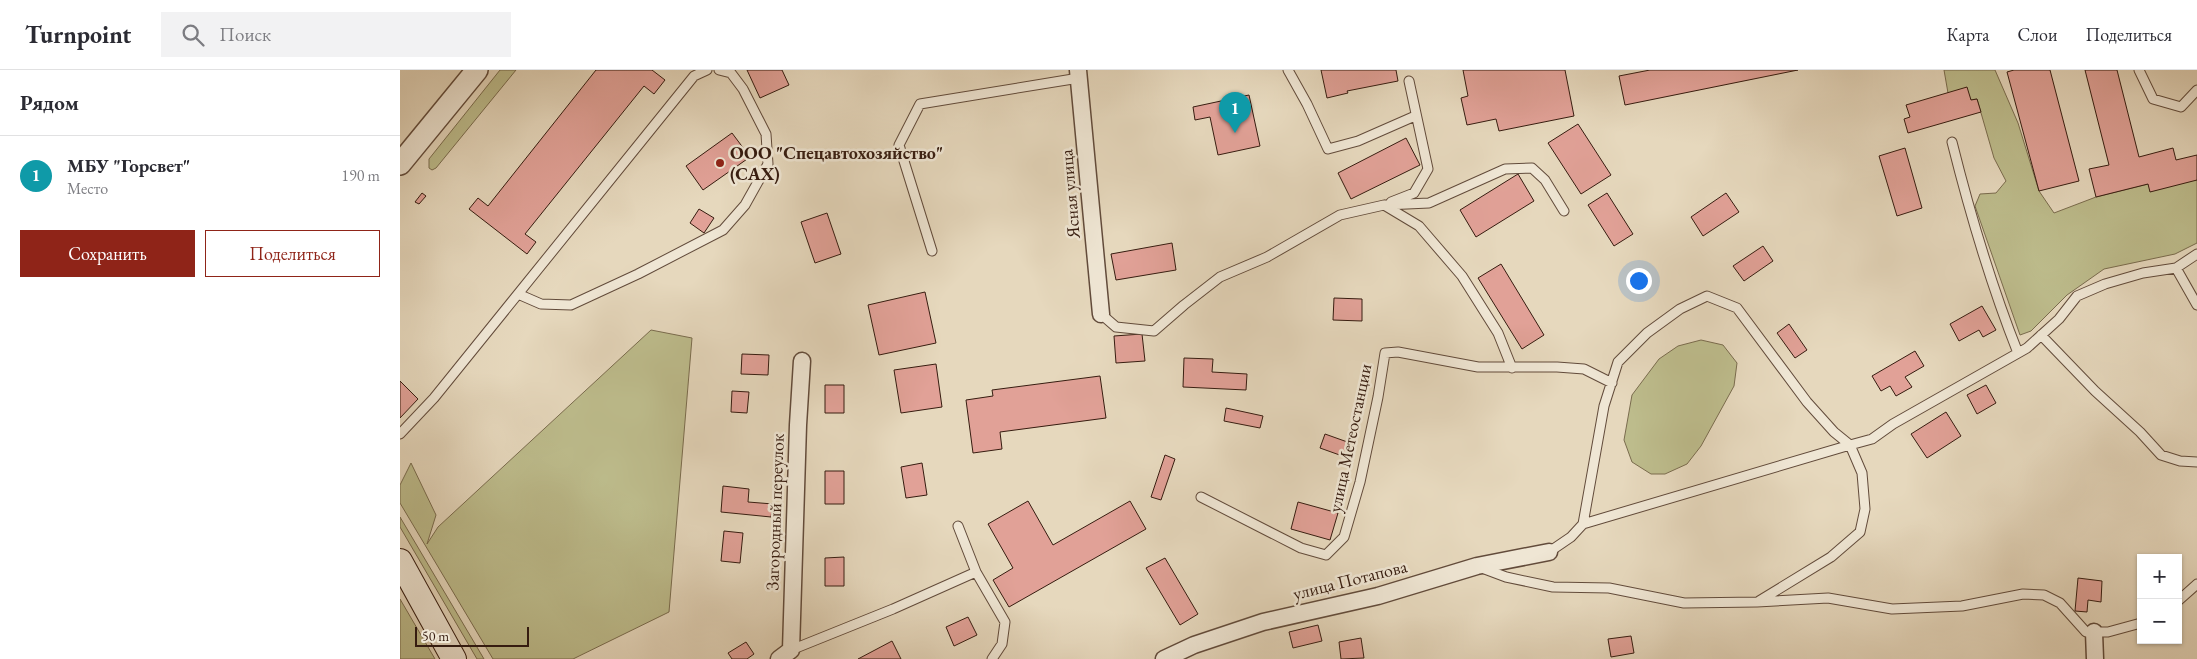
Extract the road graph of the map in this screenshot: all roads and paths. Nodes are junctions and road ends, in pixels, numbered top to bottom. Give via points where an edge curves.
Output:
1 (476, 70) edge
2 (707, 70) edge
3 (719, 70) edge
4 (1288, 70) edge
5 (2139, 70) edge
6 (1078, 74) edge
7 (1409, 81) dead end
8 (2197, 90) edge
9 (1415, 116) junction
10 (1952, 142) dead end
11 (400, 164) edge
12 (1384, 205) junction
13 (1564, 210) dead end
14 (932, 251) dead end
15 (2197, 254) edge
16 (2176, 268) junction
17 (518, 294) junction
18 (2197, 305) edge
19 (1101, 314) joint
20 (2041, 335) junction
21 (2018, 353) junction
22 (802, 360) dead end
23 (1512, 368) junction
24 (1612, 383) junction
25 (400, 434) edge
26 (1850, 445) junction
27 (2197, 462) edge
28 (1201, 497) dead end
29 (1583, 524) junction
30 (958, 526) dead end
31 (1549, 552) joint
32 (400, 561) edge
33 (1477, 566) junction
34 (976, 572) junction
35 (2197, 584) edge
36 (2180, 599) edge
37 (1757, 602) junction
38 (2137, 624) edge
39 (2094, 632) junction
40 (785, 654) edge
41 (454, 659) edge
42 (992, 659) edge
43 (1164, 659) edge
44 (2095, 659) edge

1 - 11 street
2 - 17 lane via 694,76
3 - 17 lane via 731,73 743,89 766,134 768,164 745,206 723,230 571,305 541,304
4 - 9 lane via 1328,149 1358,141
5 - 8 lane via 2153,99 2181,107
6 - 14 lane via 920,104 899,145
6 - 19 street, Ясная улица
7 - 9 lane
9 - 12 lane via 1428,169 1414,193
10 - 21 lane via 1968,206
12 - 13 lane via 1429,203 1505,169 1532,168 1545,180
12 - 19 lane via 1340,214 1267,257 1220,277 1154,331 1116,327
12 - 23 lane via 1419,226 1462,276 1498,333
15 - 16 lane
16 - 18 lane
16 - 20 lane via 2143,273 2077,296
17 - 25 lane via 434,398
20 - 21 lane
20 - 27 lane via 2161,455 2180,462
21 - 26 lane via 1872,439
22 - 40 street, Загородный переулок
23 - 24 lane, улица Метеостанции via 1584,369
23 - 28 lane, улица Метеостанции via 1478,367 1398,352 1385,353 1360,482 1344,537 1326,555 1301,548
24 - 26 lane via 1618,362 1647,333 1680,309 1707,296 1738,308 1807,402
24 - 29 lane via 1604,406
26 - 29 lane
26 - 37 lane via 1862,473 1865,509 1860,532 1832,557
29 - 31 lane
30 - 34 lane
31 - 33 street, улица Потапова
32 - 41 main road
33 - 37 lane via 1506,577 1553,587 1609,588 1684,603
33 - 43 street, улица Потапова via 1378,596 1263,622 1194,645
34 - 40 lane
34 - 42 lane via 1005,622 1002,644
35 - 36 lane
37 - 39 lane via 1828,598 1892,609 1962,606 2024,594 2044,595 2060,603 2086,632
38 - 39 lane via 2108,632
39 - 44 street

